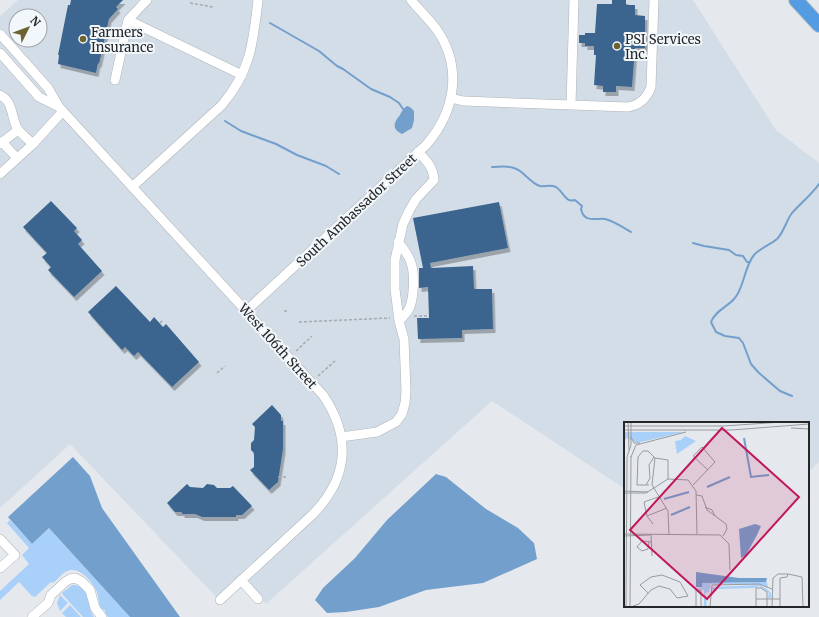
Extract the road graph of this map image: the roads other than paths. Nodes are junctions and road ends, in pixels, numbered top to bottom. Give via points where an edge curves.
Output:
1 (147, 0) edge
2 (258, 0) edge
3 (411, 0) edge
4 (574, 0) edge
5 (654, 0) edge
6 (796, 0) edge
7 (128, 20) junction
8 (819, 25) edge
9 (0, 34) edge
10 (0, 53) edge
11 (242, 75) junction
12 (115, 80) dead end
13 (0, 95) edge
14 (451, 98) junction
15 (571, 105) junction
16 (61, 109) junction
17 (18, 130) junction
18 (1, 143) edge
19 (33, 144) junction
20 (418, 152) junction
21 (17, 158) junction
22 (0, 174) edge
23 (132, 187) junction
24 (398, 242) junction
25 (246, 311) junction
26 (397, 320) junction
27 (341, 436) junction
28 (0, 539) edge
29 (0, 568) edge
30 (241, 580) junction
31 (258, 599) dead end
32 (220, 600) dead end
33 (32, 617) edge
34 (102, 617) edge

1 - 7 street
2 - 11 street via 250,58
3 - 14 street, South Ambassador Street via 443,41 452,67
4 - 15 street
5 - 15 street via 651,87 646,98 628,107
6 - 8 highway
7 - 11 street
7 - 12 street
9 - 16 street, West 106th Street via 48,88
10 - 16 street, West 106th Street via 39,97
11 - 23 street via 234,91 222,105
13 - 17 street via 10,104
14 - 15 street via 463,101
14 - 20 street, South Ambassador Street via 439,129
16 - 19 street
16 - 23 street, West 106th Street
17 - 18 street
17 - 19 street
18 - 21 street
19 - 21 street
20 - 24 street via 428,163 434,180 409,210
20 - 25 street, South Ambassador Street
21 - 22 street
23 - 25 street, West 106th Street
24 - 26 street via 394,274
24 - 26 street via 412,264 413,282 409,310
25 - 27 street, West 106th Street via 323,395 336,417
26 - 27 street via 404,340 406,392 402,414 396,422 377,432
27 - 30 street, West 106th Street via 340,469 331,493 312,515
28 - 29 street via 15,555
30 - 31 street
30 - 32 street, West 106th Street
33 - 34 street via 48,603 51,596 65,582 75,578 90,590 95,608

